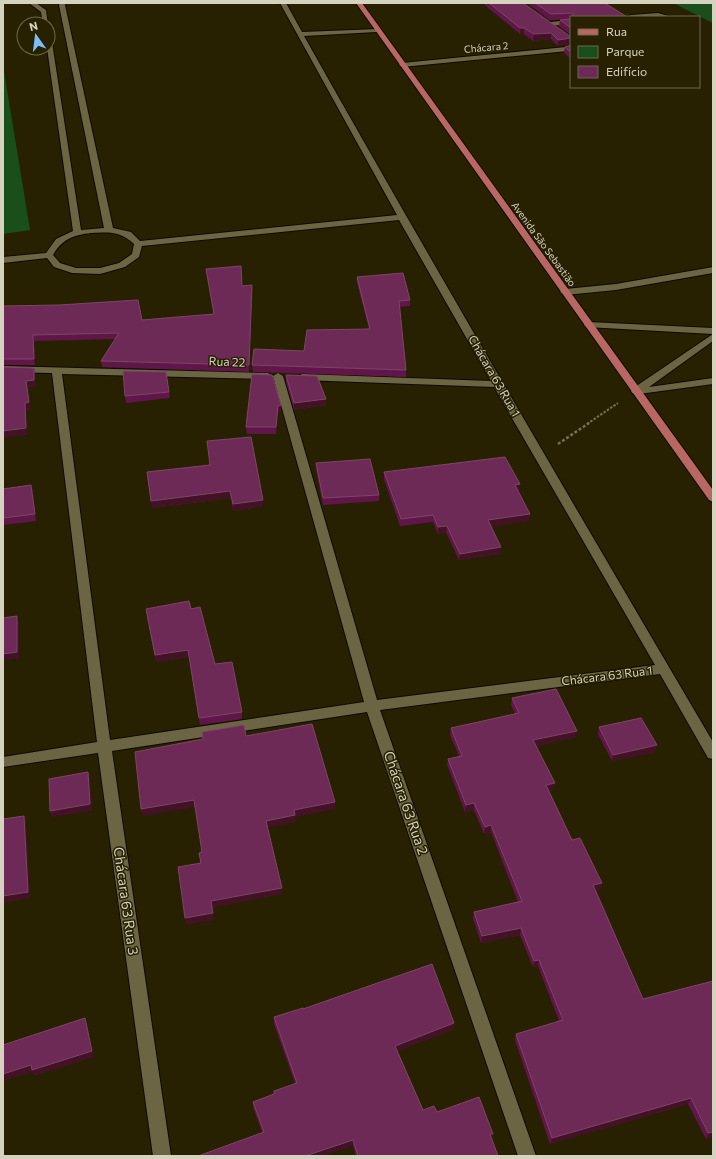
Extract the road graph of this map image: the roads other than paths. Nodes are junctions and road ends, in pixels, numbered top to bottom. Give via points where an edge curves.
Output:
1 (32, 3) edge
2 (63, 3) edge
3 (283, 3) edge
4 (359, 3) edge
5 (45, 16) edge
6 (644, 16) edge
7 (664, 16) edge
8 (544, 20) edge
9 (570, 22) edge
10 (550, 24) junction
11 (376, 30) junction
12 (560, 31) edge
13 (299, 34) junction
14 (570, 47) edge
15 (51, 56) edge
16 (402, 65) junction
17 (402, 217) junction
18 (109, 230) junction
19 (78, 232) junction
20 (138, 244) junction
21 (49, 255) junction
22 (3, 260) edge
23 (713, 270) edge
24 (565, 292) junction
25 (589, 325) junction
26 (713, 331) edge
27 (713, 337) edge
28 (3, 369) edge
29 (58, 370) junction
30 (286, 377) junction
31 (713, 381) edge
32 (499, 384) junction
33 (636, 391) junction
34 (713, 498) edge
35 (664, 669) junction
36 (372, 706) junction
37 (104, 746) junction
38 (713, 754) edge
39 (3, 762) edge
40 (162, 1156) edge
41 (527, 1156) edge

1 - 5 street via 44,11
2 - 18 street
3 - 13 street, Chácara 63 Rua 1
4 - 11 main road, Avenida São Sebastião
6 - 7 street
8 - 10 street
9 - 10 street
10 - 12 street
11 - 13 street
11 - 16 main road, Avenida São Sebastião
13 - 17 street, Chácara 63 Rua 1
14 - 16 street, Chácara 2
15 - 19 street
16 - 24 main road, Avenida São Sebastião
17 - 20 street
17 - 32 street, Chácara 63 Rua 1
18 - 19 street
18 - 20 street via 128,234
19 - 21 street via 63,238 53,246
20 - 21 street via 136,255 127,262 100,271 75,271 57,265
21 - 22 street
23 - 24 street via 616,287
24 - 25 main road, Avenida São Sebastião
25 - 26 street
25 - 33 main road, Avenida São Sebastião
27 - 33 street
28 - 29 street, Rua 22
29 - 30 street, Rua 22
29 - 37 street, Chácara 63 Rua 3
30 - 32 street, Rua 22
30 - 36 street
31 - 33 street
32 - 35 street, Chácara 63 Rua 1
33 - 34 main road, Avenida São Sebastião
35 - 36 street, Chácara 63 Rua 1
35 - 38 street
36 - 37 street
36 - 41 street, Chácara 63 Rua 2
37 - 39 street
37 - 40 street, Chácara 63 Rua 3

